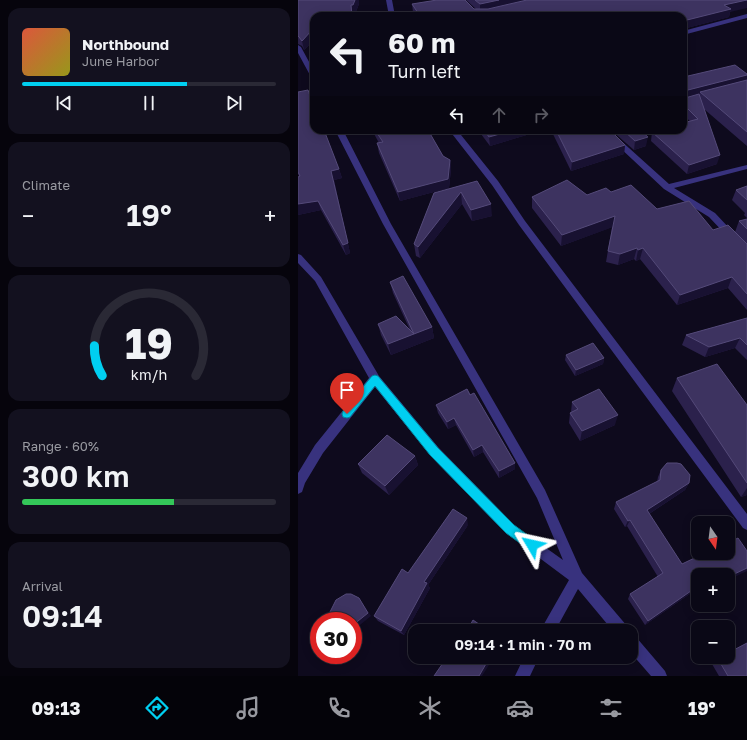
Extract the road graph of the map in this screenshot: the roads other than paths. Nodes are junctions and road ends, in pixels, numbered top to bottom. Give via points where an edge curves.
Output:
1 (389, 0) edge
2 (391, 12) edge
3 (747, 16) edge
4 (687, 32) edge
5 (298, 47) edge
6 (310, 70) edge
7 (341, 134) edge
8 (456, 134) edge
9 (609, 134) edge
10 (747, 167) edge
11 (667, 187) junction
12 (747, 252) edge
13 (298, 257) edge
14 (375, 379) junction
15 (298, 488) edge
16 (747, 524) edge
17 (577, 578) junction
18 (551, 624) edge
19 (616, 624) edge
20 (638, 650) edge
21 (528, 664) edge
22 (522, 676) edge
23 (660, 676) edge

1 - 2 street
3 - 4 street
5 - 6 street
7 - 17 street via 387,224 541,494
8 - 16 street
9 - 11 street
10 - 11 street
11 - 12 street via 712,215
13 - 14 street via 318,279
14 - 15 street via 319,449
14 - 17 street via 434,451 510,529
17 - 18 street
17 - 19 street
20 - 23 street
21 - 22 street

